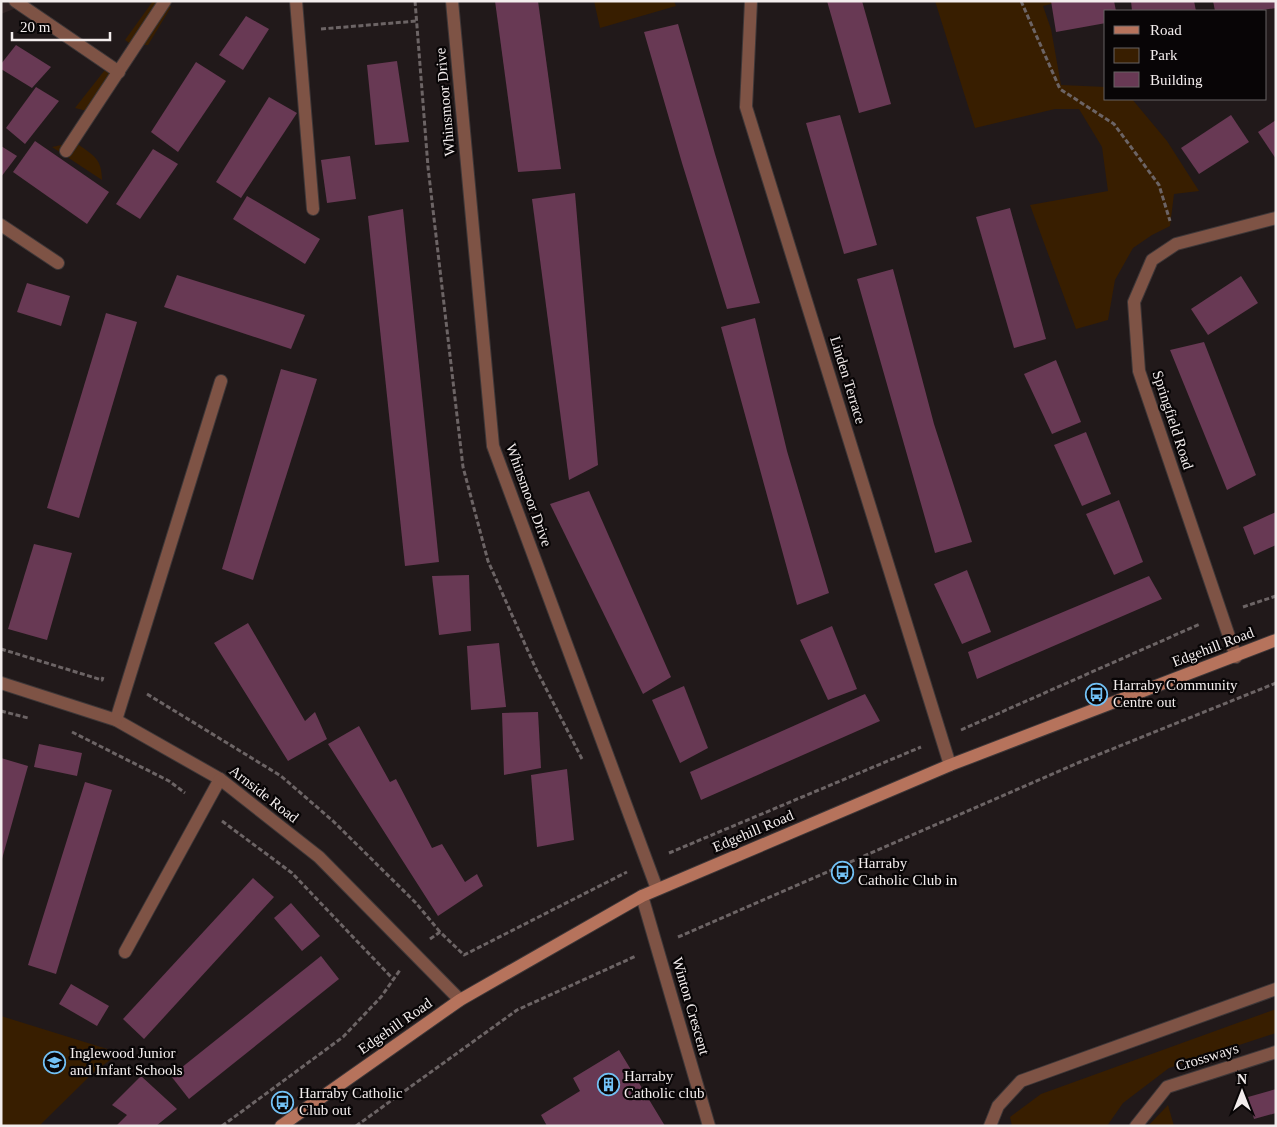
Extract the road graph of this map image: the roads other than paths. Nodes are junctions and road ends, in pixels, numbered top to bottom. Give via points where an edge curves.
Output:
1 (15, 1) edge
2 (165, 1) edge
3 (296, 1) edge
4 (452, 1) edge
5 (751, 1) edge
6 (119, 72) junction
7 (66, 151) dead end
8 (313, 209) dead end
9 (1276, 218) edge
10 (1, 225) edge
11 (58, 263) dead end
12 (221, 381) dead end
13 (1276, 640) edge
14 (1236, 657) junction
15 (1, 684) edge
16 (116, 720) junction
17 (950, 764) junction
18 (220, 779) junction
19 (657, 889) junction
20 (642, 896) junction
21 (125, 952) dead end
22 (1276, 989) edge
23 (460, 1000) junction
24 (1276, 1052) edge
25 (281, 1126) edge
26 (709, 1126) edge
27 (990, 1126) edge
28 (1136, 1126) edge

1 - 6 street
2 - 6 street
3 - 8 street
4 - 19 street, Whinsmoor Drive via 493,446
5 - 17 street, Linden Terrace via 746,107
6 - 7 street
9 - 14 street, Springfield Road via 1176,244 1152,260 1134,302 1140,371
10 - 11 street
12 - 16 street
13 - 14 street, Edgehill Road
14 - 17 street, Edgehill Road
15 - 16 street, Arnside Road
16 - 18 street, Arnside Road
17 - 19 street, Edgehill Road
18 - 21 street
18 - 23 street, Arnside Road via 319,857
19 - 20 street, Edgehill Road
20 - 23 street, Edgehill Road
20 - 26 street, Winton Crescent
22 - 27 street via 1021,1081 998,1106
23 - 25 street, Edgehill Road
24 - 28 street, Crossways via 1166,1086

